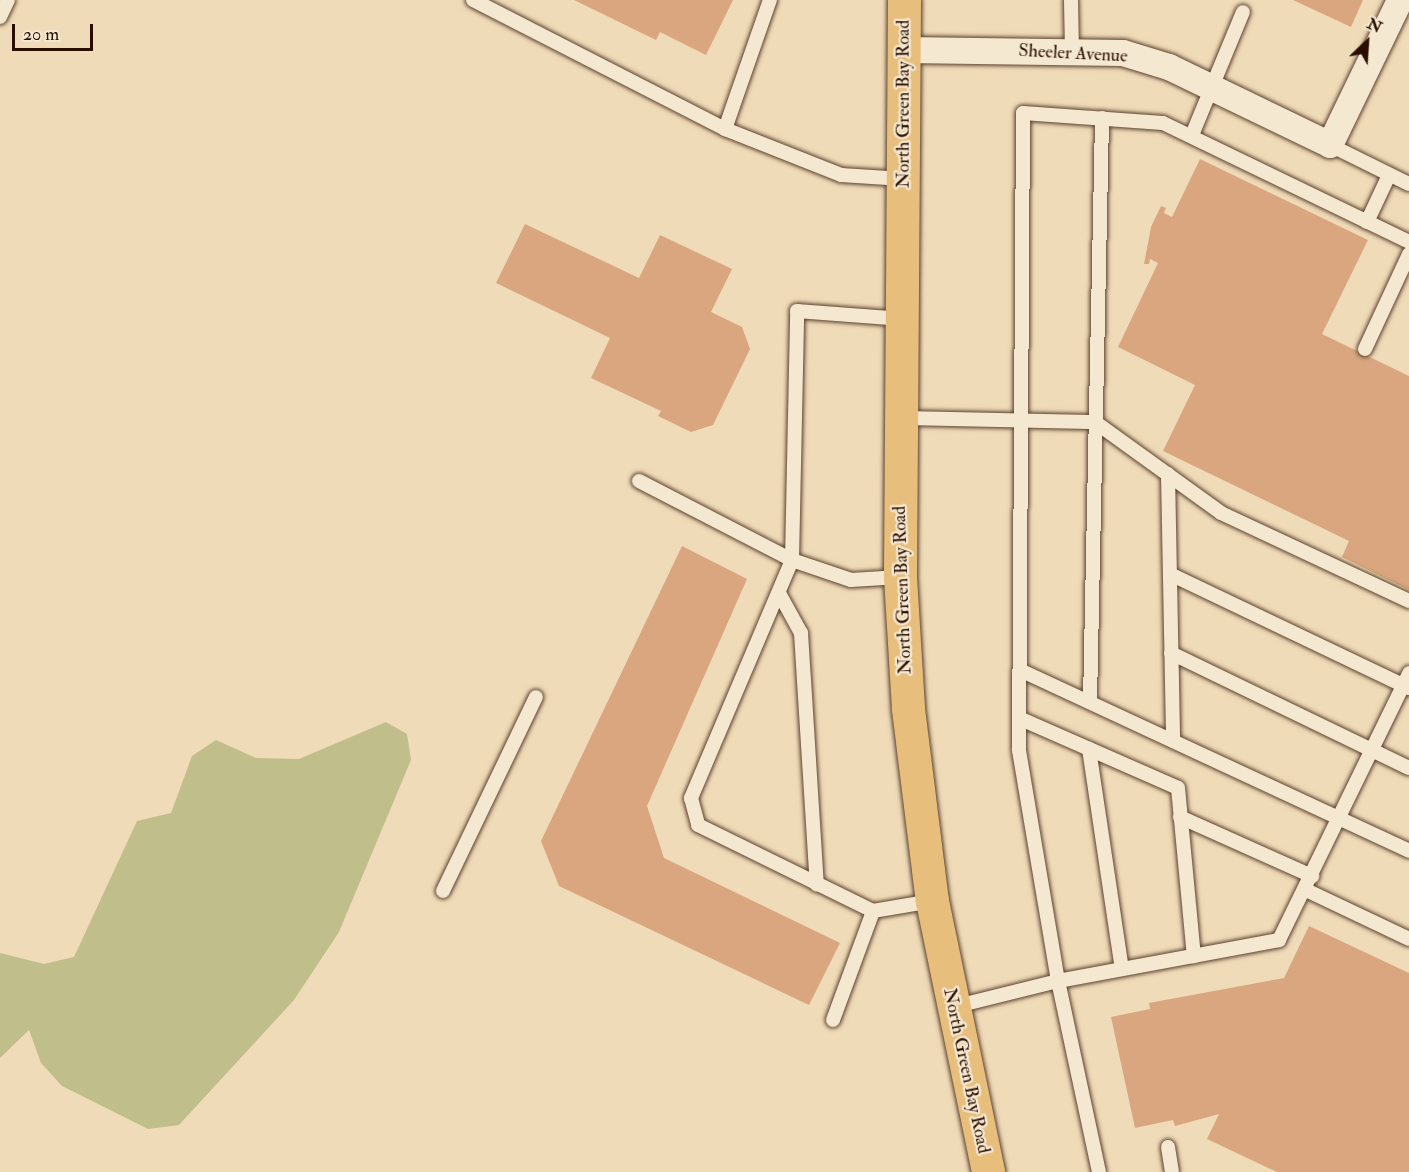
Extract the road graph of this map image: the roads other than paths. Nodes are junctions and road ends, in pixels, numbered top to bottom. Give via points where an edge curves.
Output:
1 (8, 0) edge
2 (473, 0) edge
3 (770, 0) edge
4 (904, 0) edge
5 (1072, 0) edge
6 (1400, 0) edge
7 (1243, 12) dead end
8 (0, 17) edge
9 (904, 50) junction
10 (1072, 52) junction
11 (1212, 87) junction
12 (1102, 118) junction
13 (725, 129) junction
14 (1192, 135) junction
15 (1330, 145) junction
16 (1389, 175) junction
17 (903, 179) junction
18 (1409, 184) edge
19 (1367, 222) junction
20 (1409, 242) edge
21 (1409, 254) edge
22 (903, 319) junction
23 (1365, 349) dead end
24 (901, 418) junction
25 (1021, 421) junction
26 (1095, 422) junction
27 (1168, 474) junction
28 (639, 481) dead end
29 (792, 560) junction
30 (1170, 574) junction
31 (900, 577) junction
32 (778, 593) junction
33 (1409, 601) edge
34 (1171, 653) junction
35 (1022, 671) junction
36 (1407, 682) edge
37 (536, 696) dead end
38 (1090, 702) junction
39 (1021, 719) junction
40 (1173, 741) junction
41 (1089, 750) junction
42 (1372, 750) junction
43 (1409, 768) edge
44 (1180, 817) junction
45 (1340, 819) junction
46 (1409, 851) edge
47 (1312, 876) junction
48 (817, 884) junction
49 (1306, 890) junction
50 (443, 891) dead end
51 (932, 901) junction
52 (873, 911) junction
53 (1409, 939) edge
54 (1194, 956) junction
55 (1122, 969) junction
56 (1058, 981) junction
57 (952, 1008) junction
58 (833, 1020) dead end
59 (1167, 1147) dead end
60 (988, 1172) edge
61 (1099, 1172) edge
62 (1172, 1172) edge

1 - 8 lane
2 - 13 lane
3 - 13 lane
4 - 9 main road, North Green Bay Road
5 - 10 lane
6 - 15 street
7 - 11 lane
9 - 10 street, Sheeler Avenue
9 - 17 main road, North Green Bay Road
10 - 11 street, Sheeler Avenue via 1123,53 1169,67
11 - 14 lane
11 - 15 street, Sheeler Avenue
12 - 14 lane via 1163,123
12 - 25 lane via 1023,113
12 - 26 lane
13 - 17 lane via 841,176
14 - 19 lane
15 - 16 lane
16 - 18 lane
16 - 19 lane
17 - 22 main road, North Green Bay Road
19 - 20 lane
21 - 23 lane
22 - 24 main road, North Green Bay Road
22 - 29 lane via 796,311
24 - 25 lane
24 - 31 main road, North Green Bay Road
25 - 26 lane
25 - 35 lane
26 - 27 lane
26 - 38 lane
27 - 30 lane
27 - 33 lane via 1221,513
28 - 29 lane
29 - 31 lane via 851,580
29 - 32 lane
30 - 34 lane
30 - 36 lane
31 - 51 main road, North Green Bay Road via 911,742
32 - 48 lane via 801,633
32 - 48 lane via 691,798 698,825
34 - 40 lane
34 - 42 lane
35 - 38 lane
35 - 39 lane
36 - 42 lane
37 - 50 lane
38 - 40 lane
39 - 41 lane
39 - 56 lane via 1019,750
40 - 45 lane
41 - 44 lane via 1178,788
41 - 55 lane
42 - 43 lane
42 - 45 lane
44 - 47 lane
44 - 54 lane
45 - 46 lane
45 - 47 lane
47 - 49 lane
48 - 52 lane
49 - 53 lane
49 - 54 lane via 1279,940
51 - 52 lane
51 - 57 main road, North Green Bay Road
52 - 58 lane
54 - 55 lane
55 - 56 lane
56 - 57 lane
56 - 61 lane
57 - 60 main road, North Green Bay Road
59 - 62 lane

